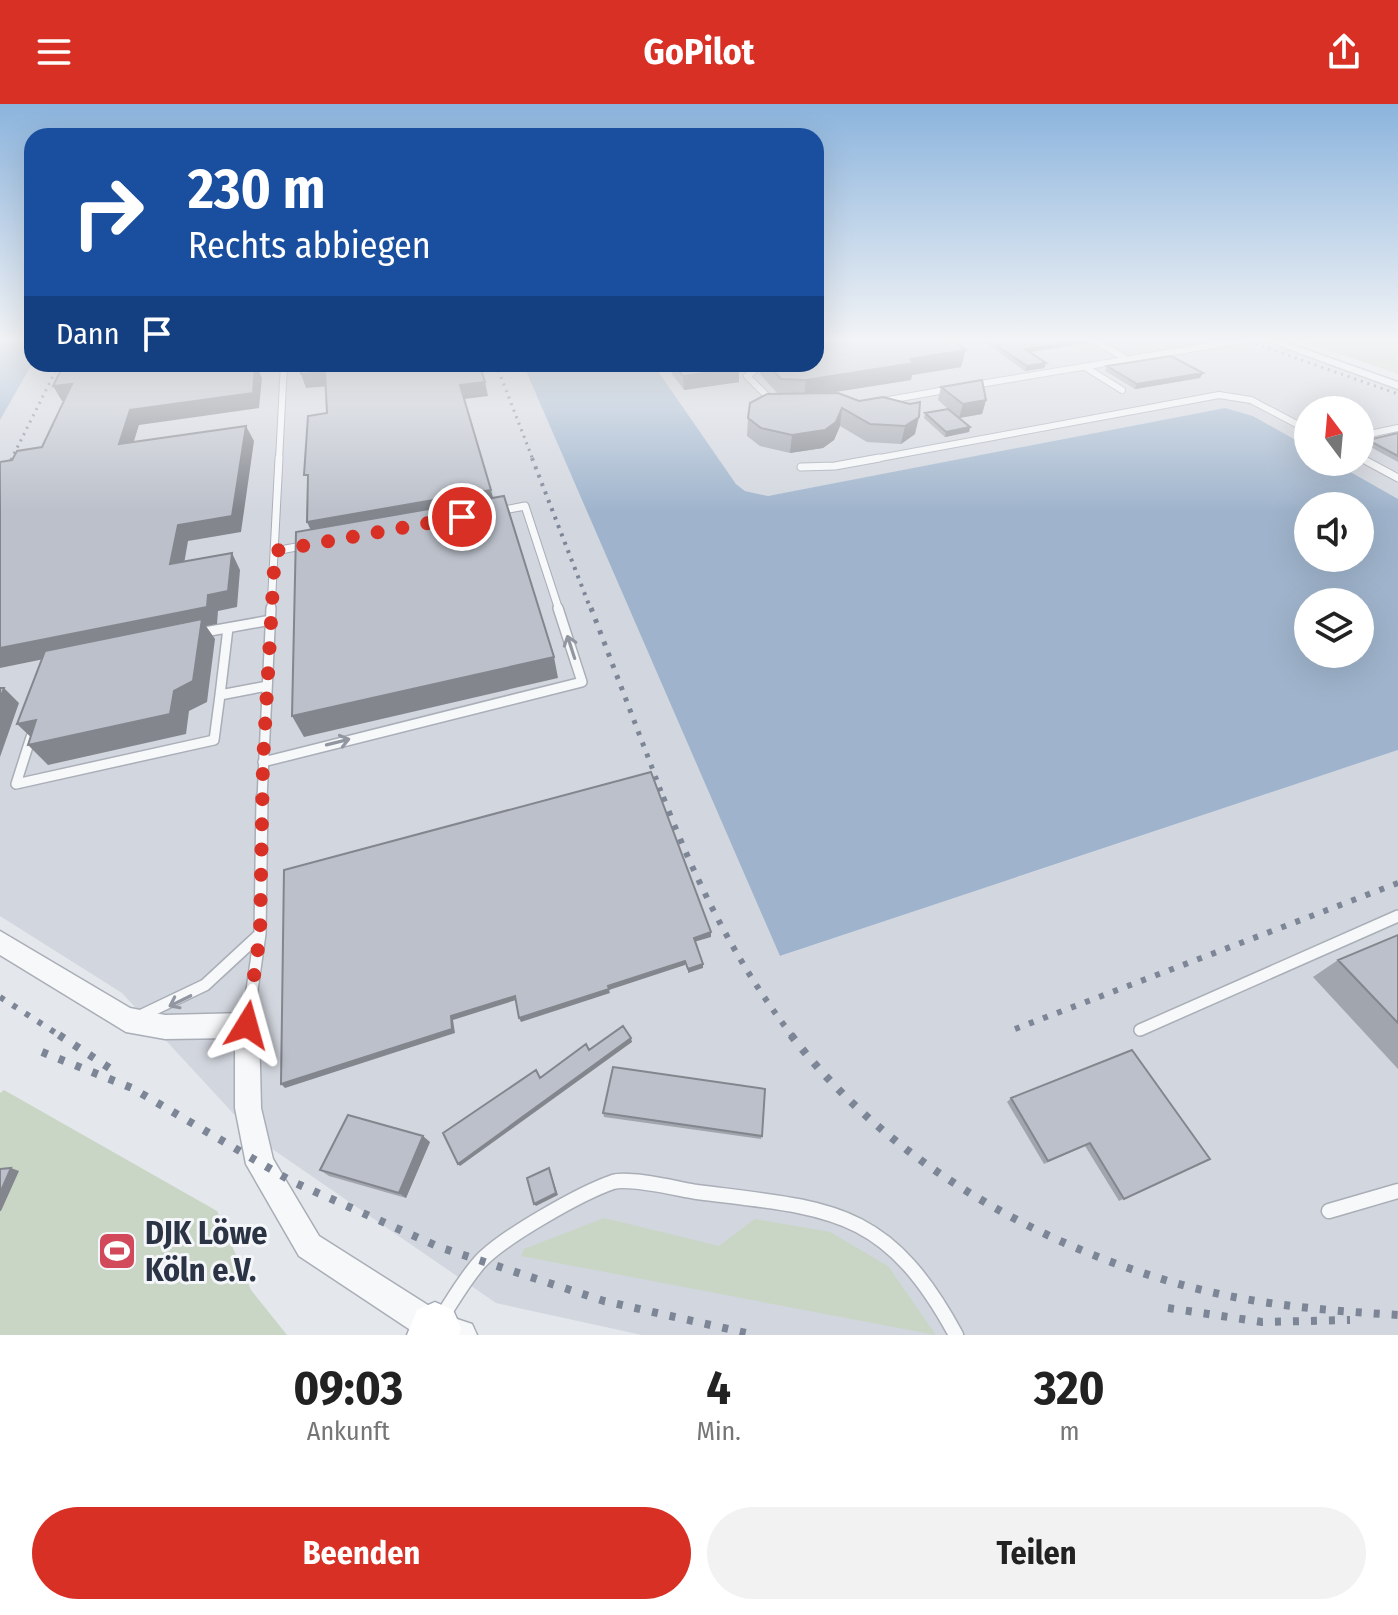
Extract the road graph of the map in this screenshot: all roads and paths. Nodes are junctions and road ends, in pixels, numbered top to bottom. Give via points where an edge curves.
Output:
1 (282, 396) edge
2 (765, 396) edge
3 (907, 396) edge
4 (1211, 396) edge
5 (1228, 396) edge
6 (785, 402) edge
7 (874, 402) edge
8 (1294, 423) edge
9 (1398, 428) edge
10 (1374, 433) edge
11 (1374, 465) edge
12 (801, 467) dead end
13 (1398, 478) edge
14 (493, 512) edge
15 (322, 543) edge
16 (275, 551) junction
17 (271, 620) junction
18 (228, 628) junction
19 (186, 636) edge
20 (267, 686) junction
21 (220, 695) junction
22 (34, 728) edge
23 (263, 762) junction
24 (1398, 916) edge
25 (260, 934) junction
26 (0, 942) edge
27 (126, 1020) junction
28 (247, 1025) junction
29 (1140, 1030) dead end
30 (1398, 1191) edge
31 (1329, 1211) dead end
32 (443, 1333) edge
33 (956, 1335) edge

1 - 16 lane
2 - 6 lane via 770,402
3 - 7 lane
4 - 12 lane via 835,466
5 - 8 lane via 1251,400
9 - 10 lane
11 - 13 lane
23 -> 14 lane via 582,682 525,506
15 - 16 lane
16 - 17 lane
17 - 18 lane
17 - 20 lane
18 - 19 lane
18 - 21 lane
20 - 21 lane
20 - 23 lane
21 - 22 lane via 214,740 16,784
23 - 25 lane
24 - 29 lane
25 -> 27 lane via 235,965 206,988
25 - 28 lane
26 - 27 street
27 - 28 street via 165,1027
28 - 32 street via 248,1108 260,1164 309,1246
30 - 31 lane
32 - 33 lane via 479,1263 509,1236 616,1181 816,1207 867,1227 898,1253 938,1302

